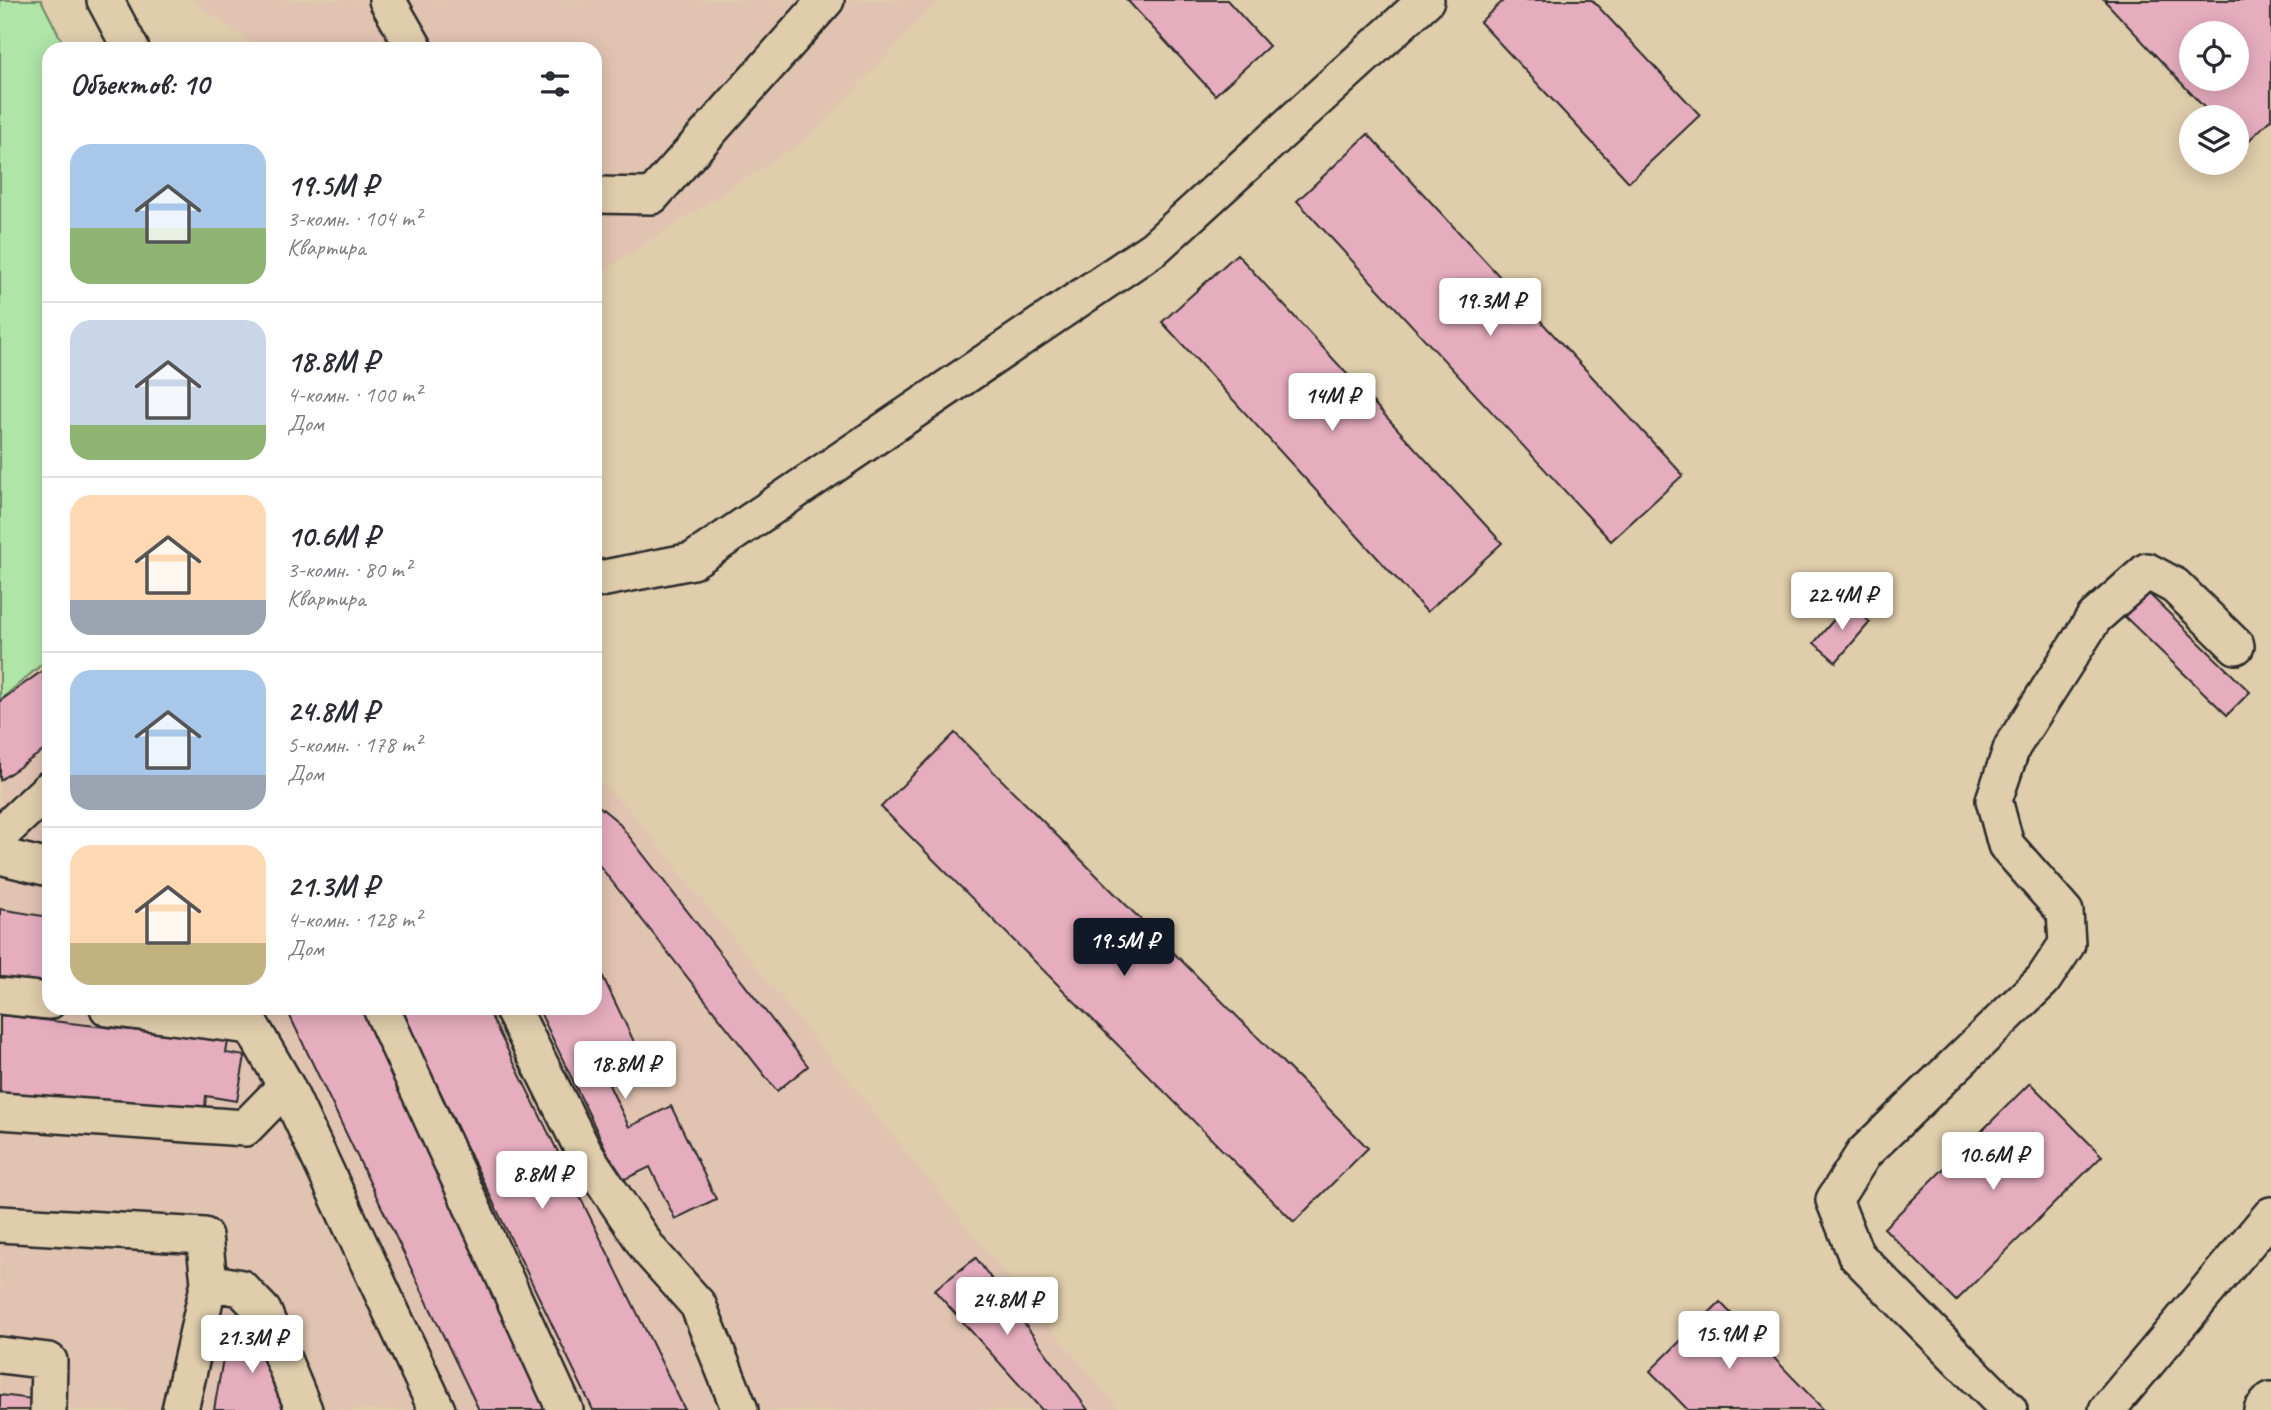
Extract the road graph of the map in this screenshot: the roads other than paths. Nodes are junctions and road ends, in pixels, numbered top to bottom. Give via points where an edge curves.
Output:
1 (105, 0) edge
2 (387, 0) edge
3 (826, 0) edge
4 (1426, 0) edge
5 (127, 42) edge
6 (411, 42) edge
7 (602, 195) edge
8 (602, 579) edge
9 (2236, 646) dead end
10 (42, 796) edge
11 (0, 835) edge
12 (0, 856) edge
13 (42, 866) edge
14 (0, 996) edge
15 (42, 1000) edge
16 (215, 1015) edge
17 (385, 1015) edge
18 (516, 1015) edge
19 (246, 1017) edge
20 (286, 1086) junction
21 (0, 1111) edge
22 (2271, 1215) edge
23 (0, 1224) edge
24 (209, 1282) junction
25 (0, 1355) edge
26 (2271, 1400) edge
27 (48, 1410) edge
28 (180, 1410) edge
29 (304, 1410) edge
30 (437, 1410) edge
31 (565, 1410) edge
32 (740, 1410) edge
33 (2009, 1410) edge
34 (2107, 1410) edge
35 (2262, 1410) edge

1 - 5 lane
2 - 6 lane
3 - 7 lane via 652,196
4 - 8 lane via 1154,248 692,561
9 - 33 lane via 2175,586 2147,571 2094,618 2012,747 1993,800 2006,845 2065,912 2067,944 2043,980 1864,1153 1834,1200 1856,1255
10 - 11 lane
12 - 13 lane
14 - 15 lane
16 - 19 lane
17 - 31 lane
18 - 32 lane via 585,1154 649,1250 698,1305
19 - 20 lane
20 - 21 lane via 245,1128
20 - 30 lane
22 - 34 lane
23 - 24 lane via 204,1236
24 - 28 lane
24 - 29 lane via 241,1289 263,1311
25 - 27 lane via 49,1361
26 - 35 lane

